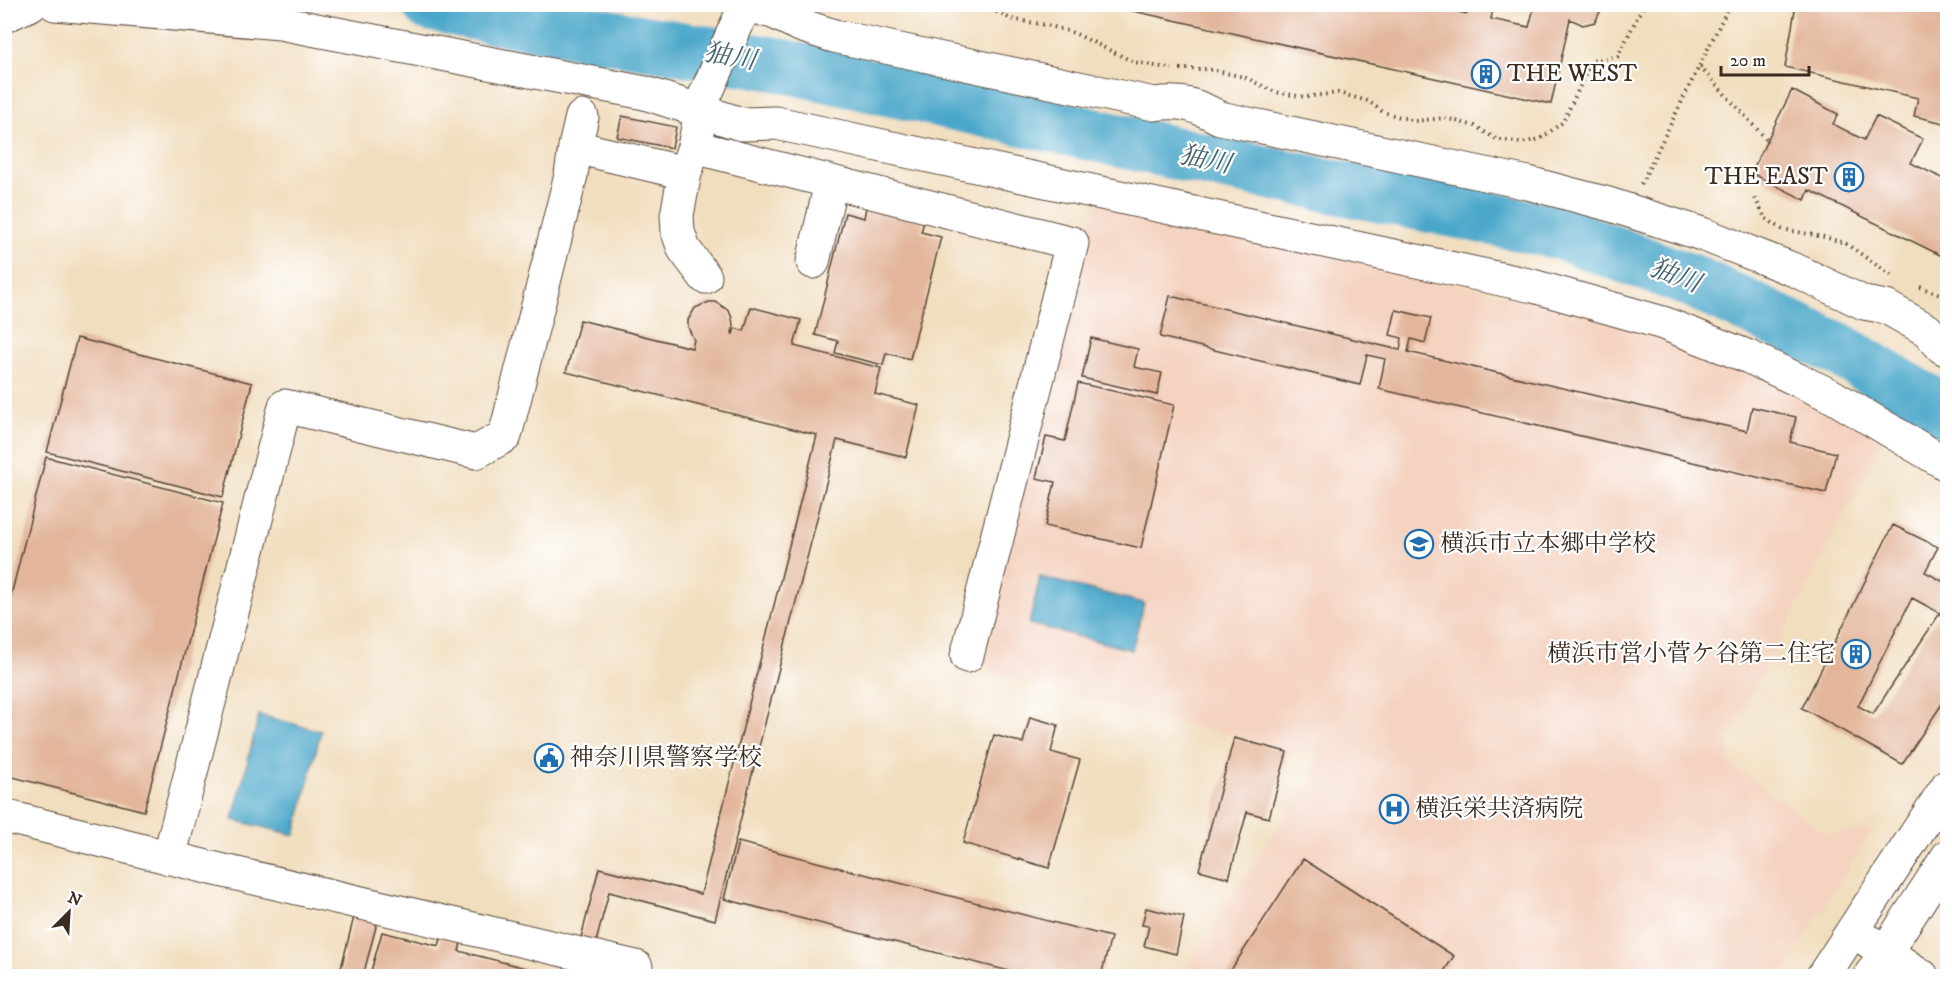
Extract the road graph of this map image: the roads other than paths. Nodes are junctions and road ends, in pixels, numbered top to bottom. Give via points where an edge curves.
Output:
1 (31, 4) edge
2 (55, 4) edge
3 (743, 6) edge
4 (4, 16) edge
5 (703, 105) junction
6 (689, 160) junction
7 (831, 183) junction
8 (813, 262) dead end
9 (705, 277) dead end
10 (1947, 350) edge
11 (1947, 465) edge
12 (967, 656) dead end
13 (1947, 785) edge
14 (4, 816) edge
15 (1947, 856) edge
16 (169, 858) junction
17 (1853, 931) junction
18 (1878, 964) edge
19 (636, 968) dead end
20 (1823, 976) edge
21 (1922, 976) edge

1 - 4 street
2 - 5 street via 280,23
3 - 5 street
3 - 10 street via 772,12 834,36 1154,104 1186,103 1220,118 1528,183 1608,204 1702,234 1797,271 1864,303 1886,307 1927,330
5 - 6 street
5 - 11 street via 741,124 776,123 1544,289 1663,323 1832,396
6 - 7 street
6 - 9 street via 677,215 678,232 684,249
6 - 16 street via 579,132 505,436 476,452 285,406
7 - 8 street
7 - 12 street via 1071,243
13 - 17 street
14 - 16 street
15 - 18 street
16 - 19 street
17 - 18 street
17 - 20 street
18 - 21 street

